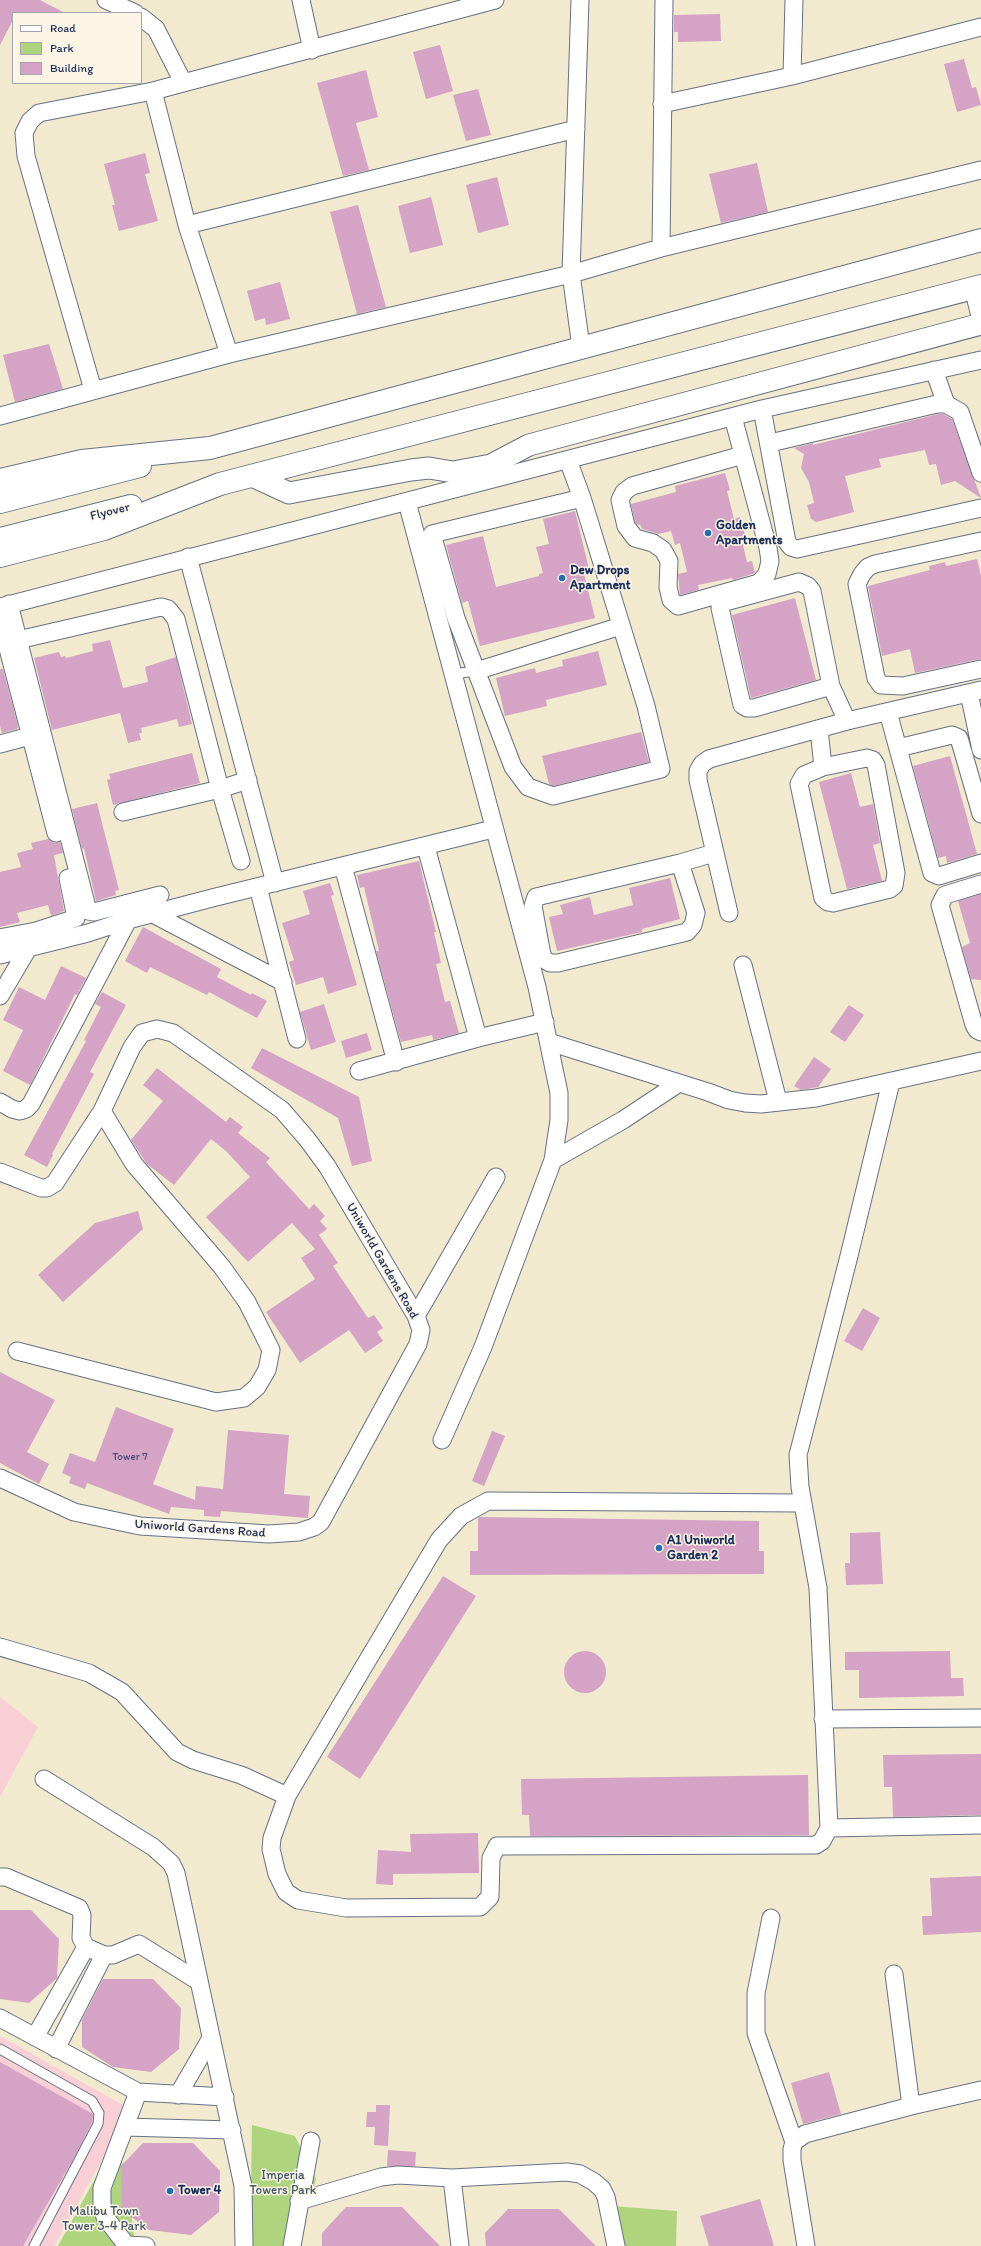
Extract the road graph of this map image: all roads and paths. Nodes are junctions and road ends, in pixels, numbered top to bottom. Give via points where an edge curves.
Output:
1 (106, 0) edge
2 (301, 0) edge
3 (495, 0) edge
4 (580, 0) edge
5 (664, 0) edge
6 (794, 0) edge
7 (435, 8) edge
8 (133, 12) edge
9 (142, 18) edge
10 (981, 27) edge
11 (312, 50) junction
12 (792, 76) junction
13 (184, 82) junction
14 (153, 91) junction
15 (662, 104) junction
16 (576, 129) junction
17 (981, 170) edge
18 (187, 224) junction
19 (981, 240) edge
20 (661, 248) junction
21 (571, 274) junction
22 (977, 287) edge
23 (981, 320) edge
24 (981, 324) edge
25 (581, 346) junction
26 (229, 354) junction
27 (981, 360) edge
28 (934, 370) junction
29 (93, 390) junction
30 (946, 404) junction
31 (762, 409) junction
32 (0, 416) edge
33 (733, 417) junction
34 (770, 443) junction
35 (210, 448) junction
36 (743, 455) junction
37 (568, 460) junction
38 (981, 473) edge
39 (252, 476) junction
40 (0, 480) edge
41 (455, 480) junction
42 (220, 484) junction
43 (582, 498) junction
44 (7, 500) edge
45 (407, 502) junction
46 (981, 508) edge
47 (9, 537) edge
48 (981, 542) edge
49 (0, 556) edge
50 (188, 557) junction
51 (3, 610) edge
52 (621, 626) junction
53 (8, 638) edge
54 (981, 669) edge
55 (476, 671) junction
56 (453, 674) junction
57 (831, 686) junction
58 (975, 692) edge
59 (888, 712) junction
60 (847, 721) junction
61 (979, 728) edge
62 (818, 729) junction
63 (30, 736) junction
64 (0, 744) edge
65 (898, 748) junction
66 (981, 750) edge
67 (823, 767) junction
68 (248, 780) junction
69 (220, 789) junction
70 (123, 812) dead end
71 (981, 814) edge
72 (493, 829) junction
73 (426, 847) junction
74 (714, 853) junction
75 (241, 862) dead end
76 (680, 863) junction
77 (981, 863) edge
78 (343, 866) junction
79 (275, 883) junction
80 (981, 884) edge
81 (258, 888) junction
82 (160, 895) dead end
83 (729, 913) dead end
84 (153, 914) junction
85 (128, 920) junction
86 (0, 938) edge
87 (30, 948) junction
88 (0, 955) edge
89 (742, 965) dead end
90 (283, 982) junction
91 (0, 996) edge
92 (545, 1022) junction
93 (981, 1032) edge
94 (478, 1038) junction
95 (297, 1039) dead end
96 (549, 1042) junction
97 (981, 1061) edge
98 (396, 1062) junction
99 (360, 1071) dead end
100 (891, 1082) junction
101 (679, 1083) junction
102 (778, 1101) junction
103 (0, 1102) edge
104 (102, 1111) junction
105 (553, 1160) junction
106 (0, 1172) edge
107 (496, 1176) dead end
108 (416, 1316) junction
109 (17, 1351) dead end
110 (442, 1440) dead end
111 (0, 1478) edge
112 (802, 1503) junction
113 (0, 1647) edge
114 (981, 1718) edge
115 (823, 1719) junction
116 (44, 1779) dead end
117 (287, 1796) junction
118 (981, 1825) edge
119 (829, 1828) junction
120 (0, 1878) edge
121 (771, 1918) dead end
122 (86, 1947) junction
123 (104, 1955) junction
124 (894, 1974) dead end
125 (198, 1981) junction
126 (0, 2018) edge
127 (34, 2037) junction
128 (211, 2038) junction
129 (56, 2048) junction
130 (0, 2049) edge
131 (981, 2090) edge
132 (138, 2092) junction
133 (178, 2094) junction
134 (225, 2097) junction
135 (911, 2106) junction
136 (125, 2127) junction
137 (232, 2130) junction
138 (311, 2141) dead end
139 (794, 2142) junction
140 (452, 2178) junction
141 (299, 2201) junction
142 (34, 2246) edge
143 (127, 2246) edge
144 (146, 2246) edge
145 (244, 2246) edge
146 (292, 2246) edge
147 (460, 2246) edge
148 (616, 2246) edge
149 (806, 2246) edge

1 - 8 street
2 - 11 street
3 - 7 street
4 - 16 street
5 - 15 street
6 - 12 street
7 - 11 street
9 - 13 street via 156,29
10 - 12 street
11 - 13 street
12 - 15 street
13 - 14 street
14 - 18 street
14 - 29 street via 39,113 30,121 24,133 26,156
15 - 20 street
16 - 18 street
16 - 21 street
17 - 20 street
18 - 26 street
19 - 25 main road
20 - 21 street
21 - 25 street
21 - 26 street
22 - 23 street
22 - 39 main road
24 - 41 street via 529,445
25 - 35 main road
26 - 29 street
27 - 28 street
28 - 30 street
28 - 31 street
29 - 32 street
30 - 34 street
30 - 38 street via 960,412
31 - 33 street
31 - 34 street
33 - 36 street
33 - 37 street
34 - 46 street via 788,542 791,547 797,549
35 - 40 main road via 82,461
35 - 44 main road
36 - 36 street via 768,548 770,561 767,574 759,583 678,606 671,600 668,587 669,561 663,550 653,543 635,538 626,526 620,500 624,492 632,486
37 - 41 street
37 - 43 street
39 - 41 street via 289,493 416,469 437,469
39 - 42 main road
41 - 45 street
42 - 47 main road, Flyover
42 - 49 main road via 104,529
43 - 52 street
43 - 55 street via 432,534 456,618
45 - 50 street
45 - 56 street
48 - 54 street via 875,564 868,567 857,584 876,678 881,685 903,686
50 - 51 street
50 - 68 street
51 - 53 street
52 - 55 street
52 - 55 street via 662,769 553,796 528,787 513,767
53 - 63 street
53 - 69 street via 161,607 168,609 176,619
53 - 82 street via 88,911 94,912
55 - 56 lane
56 - 72 street
57 - 57 street via 754,708 742,705 720,608 725,602 799,582 808,586 812,591
57 - 60 street
58 - 59 street
58 - 61 street
59 - 60 street
59 - 65 street
60 - 62 street
61 - 66 street
62 - 67 street
62 - 74 street via 709,759 702,764 698,771 698,780
63 - 64 street
63 - 86 street via 76,918 36,931
65 - 71 street via 952,735 959,738
65 - 77 street via 932,873 939,876
67 - 67 street via 804,775 799,784 823,898 833,903 890,889 894,886 896,873 876,765 873,760 867,758
68 - 69 street
68 - 79 street
69 - 70 street
69 - 75 street
72 - 73 street
72 - 92 street
73 - 78 street
73 - 94 street
74 - 76 street
74 - 83 street
76 - 76 street via 536,897 533,906 545,960 558,963 687,932 693,925 696,913
78 - 79 street
78 - 98 street
79 - 81 street
80 - 93 street via 945,895 940,905 974,1025
81 - 84 street
81 - 90 street
84 - 85 street
84 - 90 street
85 - 87 street via 88,934
85 - 103 street via 31,1104 20,1111
87 - 88 street
87 - 91 street
89 - 102 street
90 - 95 street
92 - 94 street
92 - 96 street
94 - 98 street
96 - 101 street
96 - 105 street via 559,1093 559,1120
97 - 100 street
98 - 99 street
100 - 102 street via 816,1098
100 - 112 street via 849,1256 802,1432 798,1455
101 - 102 street via 729,1100 762,1104
101 - 105 street via 623,1120
104 - 106 street, Uniworld Gardens Road via 55,1182 47,1188 34,1186
104 - 108 street, Uniworld Gardens Road via 132,1047 142,1033 158,1029 173,1033 282,1110 308,1139 327,1166
104 - 109 street via 134,1164 222,1267 247,1302 271,1350 267,1370 257,1387 244,1398 216,1402
105 - 110 street via 484,1347
107 - 108 street
108 - 111 street, Uniworld Gardens Road via 421,1330 418,1344 321,1522 307,1530 269,1534 140,1526 74,1512
112 - 115 street via 818,1588
112 - 117 street via 488,1501 461,1516 439,1540
113 - 117 street via 89,1673 122,1692 177,1752
114 - 115 street
115 - 119 street
116 - 125 street via 153,1847 171,1864 179,1883
117 - 119 street via 272,1838 271,1850 277,1874 286,1892 298,1900 346,1908 480,1907 490,1897 491,1858 497,1846 816,1846 822,1842
118 - 119 street
120 - 122 street via 6,1878 80,1908 81,1938
121 - 139 street via 756,1993 756,2032
122 - 123 street
122 - 127 street
123 - 125 street via 113,1955 139,1944
123 - 129 street
124 - 135 street
125 - 128 street
126 - 127 street
127 - 129 street
128 - 133 street
128 - 134 street
129 - 132 street
130 - 142 lane via 92,2101 99,2113 98,2124
131 - 135 street
132 - 133 street
132 - 136 street
133 - 134 street
134 - 137 street
135 - 139 street via 805,2134
136 - 137 street
136 - 143 street via 102,2188 102,2206 106,2217
137 - 145 street via 243,2186
138 - 141 street
139 - 149 street via 792,2160
140 - 141 street via 398,2175 381,2177
140 - 147 street
140 - 148 street via 567,2172 580,2174 594,2182 606,2197
141 - 146 street
143 - 144 street

